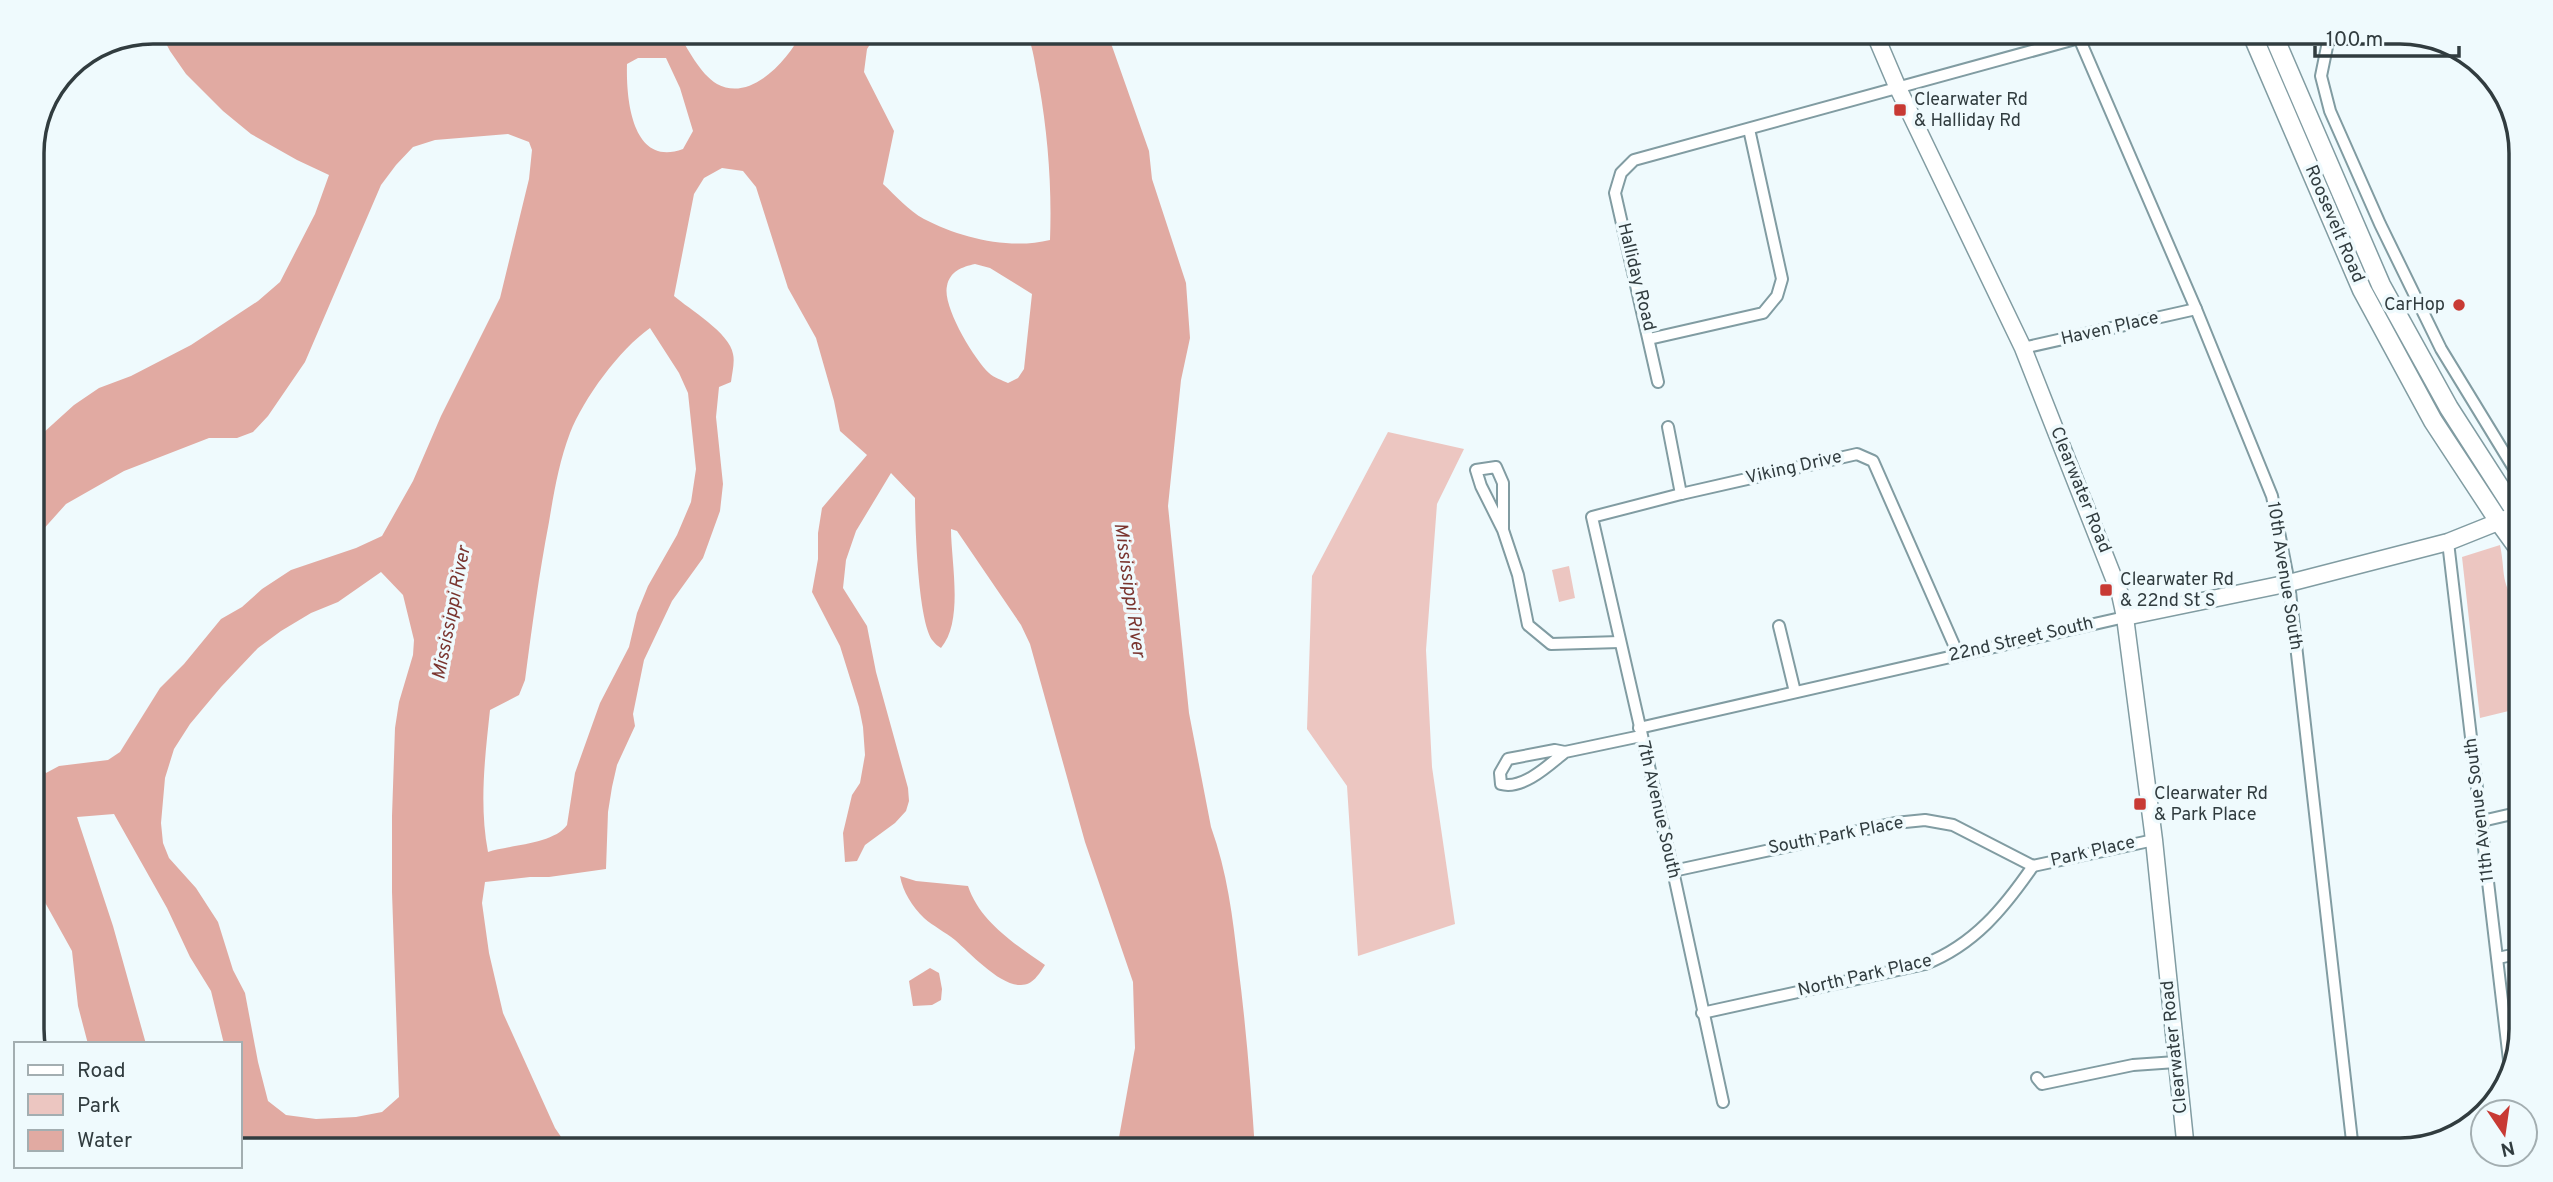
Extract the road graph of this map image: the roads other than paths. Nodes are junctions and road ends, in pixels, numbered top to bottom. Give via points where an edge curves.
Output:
1 (1879, 44) edge
2 (2053, 44) edge
3 (2082, 44) edge
4 (2256, 44) edge
5 (2277, 44) edge
6 (2328, 44) edge
7 (1897, 86) junction
8 (1749, 129) junction
9 (2196, 309) junction
10 (1649, 339) junction
11 (2023, 348) junction
12 (1658, 382) dead end
13 (1668, 427) dead end
14 (2509, 460) edge
15 (1681, 494) junction
16 (2509, 498) edge
17 (1592, 517) joint
18 (2509, 519) edge
19 (2500, 523) junction
20 (1503, 530) junction
21 (2509, 535) edge
22 (2448, 542) junction
23 (2289, 583) junction
24 (2125, 617) junction
25 (1779, 626) dead end
26 (1620, 642) junction
27 (1958, 654) junction
28 (1795, 692) junction
29 (1640, 732) junction
30 (1565, 752) junction
31 (2509, 815) edge
32 (2482, 821) junction
33 (2154, 840) junction
34 (2033, 866) junction
35 (1673, 870) junction
36 (2509, 956) edge
37 (2498, 958) junction
38 (1702, 1013) junction
39 (2507, 1045) edge
40 (2176, 1062) junction
41 (2037, 1078) dead end
42 (1723, 1102) dead end
43 (2185, 1138) edge
44 (2352, 1138) edge

1 - 7 street, Clearwater Road
2 - 7 street, Halliday Road
3 - 9 street, 10th Avenue South
4 - 19 main road, Roosevelt Road via 2362,290 2433,421
5 - 16 main road, Roosevelt Road via 2381,285 2449,408
6 - 14 street via 2321,76 2330,111 2441,349
7 - 8 street, Halliday Road
7 - 11 street, Clearwater Road
8 - 10 street, Halliday Road via 1634,160 1621,173 1615,193
8 - 10 street, Halliday Road via 1782,279 1777,296 1763,313
9 - 11 street, Haven Place
9 - 23 street, 10th Avenue South via 2272,496
10 - 12 street
11 - 24 street, Clearwater Road via 2109,563
13 - 15 street
15 - 17 street, Viking Drive
15 - 27 street, Viking Drive via 1857,454 1873,461
17 - 26 street, 7th Avenue South
18 - 19 street, 22nd Street South
19 - 21 main road, Roosevelt Road
19 - 22 street, 22nd Street South
20 - 20 street via 1503,483 1496,467 1476,470
20 - 26 street via 1528,625 1551,644
22 - 23 street, 22nd Street South
22 - 32 street, 11th Avenue South
23 - 24 street, 22nd Street South
23 - 44 street, 10th Avenue South
24 - 27 street, 22nd Street South
24 - 33 street, Clearwater Road
25 - 28 street
26 - 29 street, 7th Avenue South
27 - 28 street, 22nd Street South
28 - 29 street, 22nd Street South
29 - 30 street, 22nd Street South
29 - 35 street, 7th Avenue South
30 - 30 street, 22nd Street South via 1508,759 1501,769 1501,784 1527,779
31 - 32 street
32 - 37 street, 11th Avenue South
33 - 34 street, Park Place
33 - 40 street, Clearwater Road
34 - 35 street, South Park Place via 1953,825 1926,820 1895,822
34 - 38 street, North Park Place via 1979,933 1945,957
35 - 38 street, 7th Avenue South
36 - 37 street
37 - 39 street, 11th Avenue South
38 - 42 street, 7th Avenue South
40 - 41 street via 2133,1065 2042,1084
40 - 43 street, Clearwater Road

